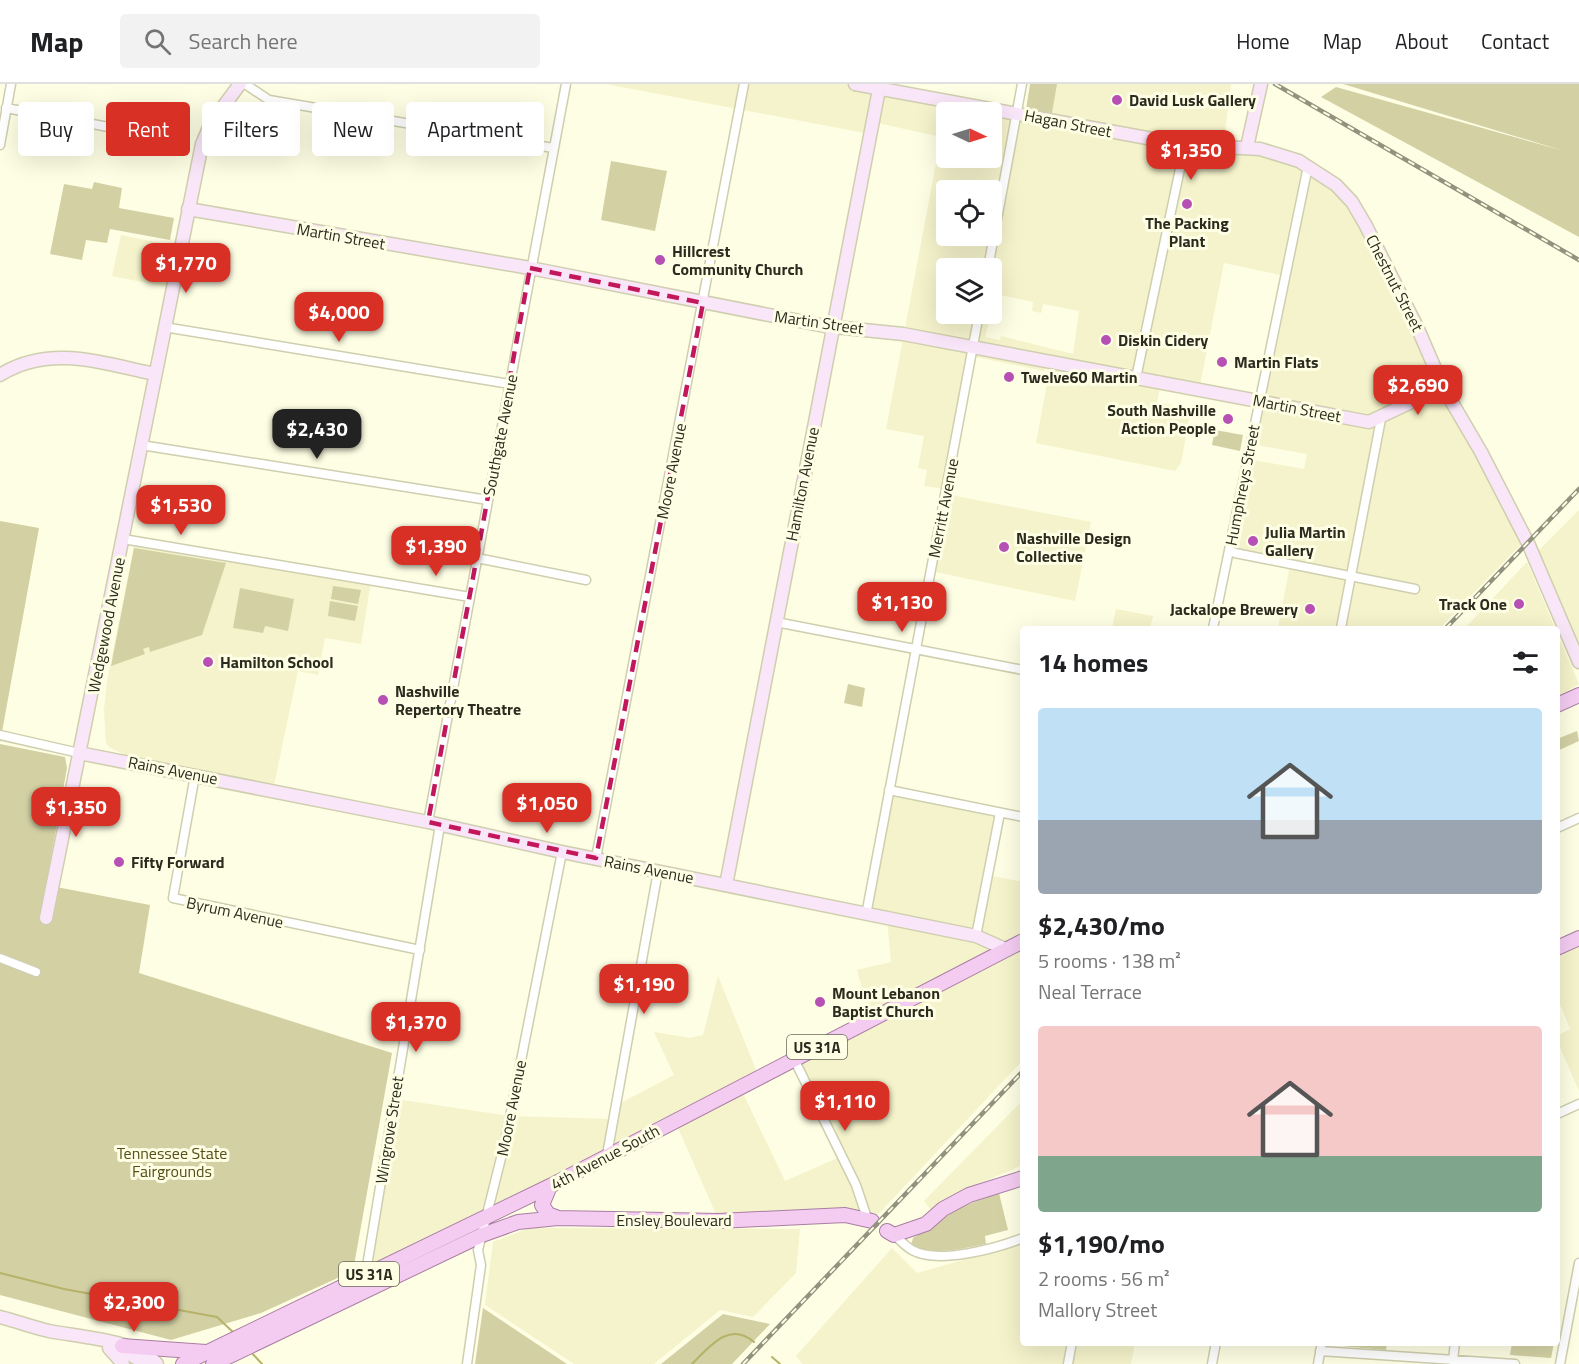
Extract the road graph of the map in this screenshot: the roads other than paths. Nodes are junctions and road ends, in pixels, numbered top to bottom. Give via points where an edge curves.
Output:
1 (11, 84) edge
2 (240, 84) edge
3 (245, 84) edge
4 (566, 84) edge
5 (744, 84) edge
6 (855, 84) edge
7 (1022, 84) edge
8 (1261, 84) edge
9 (880, 86) edge
10 (6, 108) junction
11 (1017, 113) junction
12 (106, 127) edge
13 (0, 145) edge
14 (1185, 146) junction
15 (1247, 147) junction
16 (553, 148) junction
17 (1308, 166) junction
18 (188, 209) junction
19 (990, 258) edge
20 (530, 268) junction
21 (703, 303) junction
22 (977, 324) edge
23 (833, 325) junction
24 (164, 327) junction
25 (973, 348) junction
26 (155, 374) junction
27 (0, 375) edge
28 (1137, 378) junction
29 (510, 384) junction
30 (1443, 387) junction
31 (1259, 401) junction
32 (1381, 418) junction
33 (141, 445) junction
34 (488, 500) junction
35 (123, 539) junction
36 (1229, 550) junction
37 (477, 558) junction
38 (1352, 577) junction
39 (586, 580) dead end
40 (1415, 589) dead end
41 (470, 597) junction
42 (776, 622) junction
43 (1213, 626) edge
44 (1341, 626) edge
45 (916, 649) junction
46 (1579, 662) edge
47 (1020, 669) edge
48 (1579, 695) edge
49 (1560, 704) edge
50 (0, 735) edge
51 (79, 753) junction
52 (195, 774) junction
53 (890, 790) junction
54 (1000, 813) junction
55 (1020, 816) edge
56 (1579, 818) edge
57 (428, 822) junction
58 (440, 825) junction
59 (1560, 827) edge
60 (562, 852) junction
61 (596, 858) junction
62 (658, 871) junction
63 (726, 885) junction
64 (866, 915) junction
65 (46, 918) dead end
66 (976, 936) junction
67 (1579, 938) edge
68 (1020, 942) edge
69 (1560, 947) edge
70 (420, 950) junction
71 (1005, 950) junction
72 (0, 958) edge
73 (36, 972) dead end
74 (794, 1059) junction
75 (1579, 1104) edge
76 (1560, 1113) edge
77 (607, 1155) junction
78 (1020, 1180) edge
79 (550, 1186) junction
80 (488, 1217) junction
81 (558, 1218) junction
82 (870, 1219) joint
83 (890, 1233) joint
84 (482, 1235) junction
85 (1020, 1239) edge
86 (1579, 1263) edge
87 (365, 1276) junction
88 (366, 1293) junction
89 (1575, 1307) edge
90 (0, 1317) edge
91 (253, 1337) junction
92 (1071, 1346) edge
93 (1215, 1346) edge
94 (1321, 1346) edge
95 (1455, 1346) edge
96 (116, 1347) junction
97 (211, 1358) edge
98 (1453, 1361) junction
99 (123, 1364) edge
100 (147, 1364) edge
101 (158, 1364) edge
102 (183, 1364) edge
103 (467, 1364) edge
104 (1068, 1364) edge
105 (1212, 1364) edge
106 (1318, 1364) edge
107 (1515, 1364) edge
108 (1560, 1364) edge

1 - 10 street
2 - 18 street, Wedgewood Avenue via 210,123
3 - 16 street via 269,100
4 - 16 street, Southgate Avenue
5 - 21 street, Moore Avenue
6 - 9 street, Hagan Street
7 - 11 street
8 - 15 street
9 - 11 street, Hagan Street
9 - 23 street, Hamilton Avenue
10 - 12 street
10 - 13 street
11 - 14 street, Hagan Street
11 - 19 street
14 - 15 street, Hagan Street
14 - 28 street
15 - 17 street, Chestnut Street via 1286,155
16 - 20 street, Southgate Avenue
17 - 30 street, Chestnut Street via 1336,185 1352,202 1418,329
17 - 31 street, Humphreys Street
18 - 20 street, Martin Street
18 - 24 street, Wedgewood Avenue
20 - 21 street, Martin Street
20 - 29 street, Southgate Avenue
21 - 23 street, Martin Street
21 - 61 street, Moore Avenue
22 - 25 street, Merritt Avenue
23 - 25 street, Martin Street
23 - 42 street, Hamilton Avenue
24 - 26 street, Wedgewood Avenue
24 - 29 street
25 - 28 street, Martin Street
25 - 45 street, Merritt Avenue
26 - 27 street via 51,357 24,363
26 - 33 street, Wedgewood Avenue
28 - 31 street, Martin Street
29 - 34 street, Southgate Avenue
30 - 32 street, Martin Street
30 - 46 street, Chestnut Street via 1528,543
31 - 32 street, Martin Street via 1370,422
31 - 36 street, Humphreys Street
32 - 38 street
33 - 34 street
33 - 35 street, Wedgewood Avenue
34 - 37 street, Southgate Avenue
35 - 41 street
35 - 51 street, Wedgewood Avenue
36 - 38 street
36 - 43 street, Humphreys Street
37 - 39 street
37 - 41 street, Southgate Avenue
38 - 40 street
38 - 44 street
41 - 57 street, Southgate Avenue
42 - 45 street
42 - 63 street, Hamilton Avenue
45 - 47 street
45 - 53 street, Merritt Avenue
48 - 49 main road
50 - 51 street
51 - 52 street, Rains Avenue
51 - 65 street, Wedgewood Avenue
52 - 57 street, Rains Avenue
52 - 70 street, Byrum Avenue via 173,898
53 - 54 street
53 - 64 street, Merritt Avenue
54 - 55 street
54 - 66 street
56 - 59 street
57 - 58 street, Rains Avenue
58 - 60 street, Rains Avenue
58 - 70 street, Wingrove Street
60 - 61 street, Rains Avenue
60 - 80 street, Moore Avenue
61 - 62 street, Rains Avenue
62 - 63 street, Rains Avenue
62 - 77 street
63 - 64 street, Rains Avenue
64 - 66 street, Rains Avenue
66 - 71 street, Rains Avenue
67 - 69 main road
68 - 71 main road, 4th Avenue South / US 31A
70 - 87 street, Wingrove Street
71 - 74 main road, 4th Avenue South / US 31A
72 - 73 street
74 - 77 main road, 4th Avenue South / US 31A
74 - 82 street
75 - 76 street
77 - 79 main road, 4th Avenue South / US 31A
78 - 83 main road via 969,1196 943,1209 926,1224
79 - 80 main road, 4th Avenue South / US 31A
79 - 81 main road via 542,1204 548,1214
80 - 84 street, Moore Avenue
80 - 87 main road, 4th Avenue South / US 31A
81 - 82 main road, Ensley Boulevard / US 31A via 719,1221 845,1215
81 - 84 main road, Ensley Boulevard / US 31A via 518,1222
83 - 85 street via 912,1251 927,1254 974,1252
84 - 88 main road, 4th Avenue South / US 31A
84 - 103 street, Moore Avenue
86 - 89 street
87 - 88 street, Wingrove Street
87 - 91 main road, 4th Avenue South / US 31A
88 - 91 main road, 4th Avenue South / US 31A
89 - 108 street
90 - 96 street
91 - 97 main road, 4th Avenue South / US 31A
92 - 104 street
93 - 105 street
94 - 98 street
94 - 106 street
95 - 98 street
96 - 97 main road
96 - 99 street
96 - 100 street
96 - 101 street via 146,1353
97 - 102 main road, 4th Avenue South / US 31A
98 - 107 street

